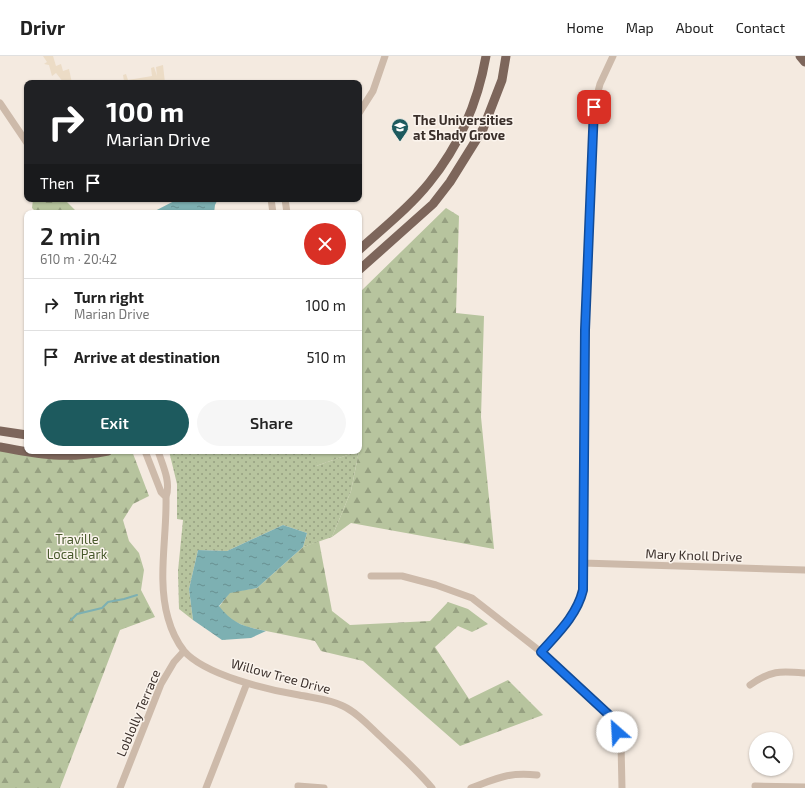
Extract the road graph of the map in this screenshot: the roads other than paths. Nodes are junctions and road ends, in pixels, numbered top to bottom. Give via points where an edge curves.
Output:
1 (385, 56) edge
2 (486, 56) edge
3 (506, 56) edge
4 (613, 56) edge
5 (800, 56) edge
6 (805, 62) edge
7 (0, 103) edge
8 (362, 108) edge
9 (24, 139) edge
10 (362, 247) edge
11 (362, 267) edge
12 (0, 430) edge
13 (24, 435) edge
14 (0, 448) edge
15 (24, 452) edge
16 (33, 454) edge
17 (84, 454) edge
18 (146, 454) edge
19 (159, 454) edge
20 (166, 497) junction
21 (583, 563) junction
22 (805, 570) edge
23 (371, 576) dead end
24 (184, 651) junction
25 (541, 652) junction
26 (805, 673) edge
27 (246, 683) junction
28 (750, 685) dead end
29 (537, 775) dead end
30 (298, 786) dead end
31 (754, 786) dead end
32 (805, 787) edge
33 (120, 788) edge
34 (206, 788) edge
35 (324, 788) edge
36 (432, 788) edge
37 (471, 788) edge
38 (622, 788) edge

1 - 8 street via 373,91
2 - 10 main road via 477,94 463,129 448,156 429,183 408,206
3 - 11 main road via 502,80 483,130 450,182 433,204
4 - 21 street via 600,84 594,107 585,330
5 - 6 main road
7 - 9 street
12 - 13 main road
14 - 15 main road
16 - 17 main road via 60,457
18 - 20 street via 161,492
19 - 20 street, Willow Tree Drive via 167,479
20 - 24 street, Willow Tree Drive via 163,584 165,602 172,630
21 - 22 street, Mary Knoll Drive
21 - 25 street via 583,590 580,603
23 - 25 street via 402,576 472,598
24 - 27 street, Willow Tree Drive via 209,668
24 - 33 street, Loblolly Terrace via 161,684
25 - 38 street via 614,720 621,744
26 - 28 street via 776,671
27 - 34 street
27 - 36 street, Willow Tree Drive via 343,706 364,721
29 - 37 street via 506,775
30 - 35 street
31 - 32 street

